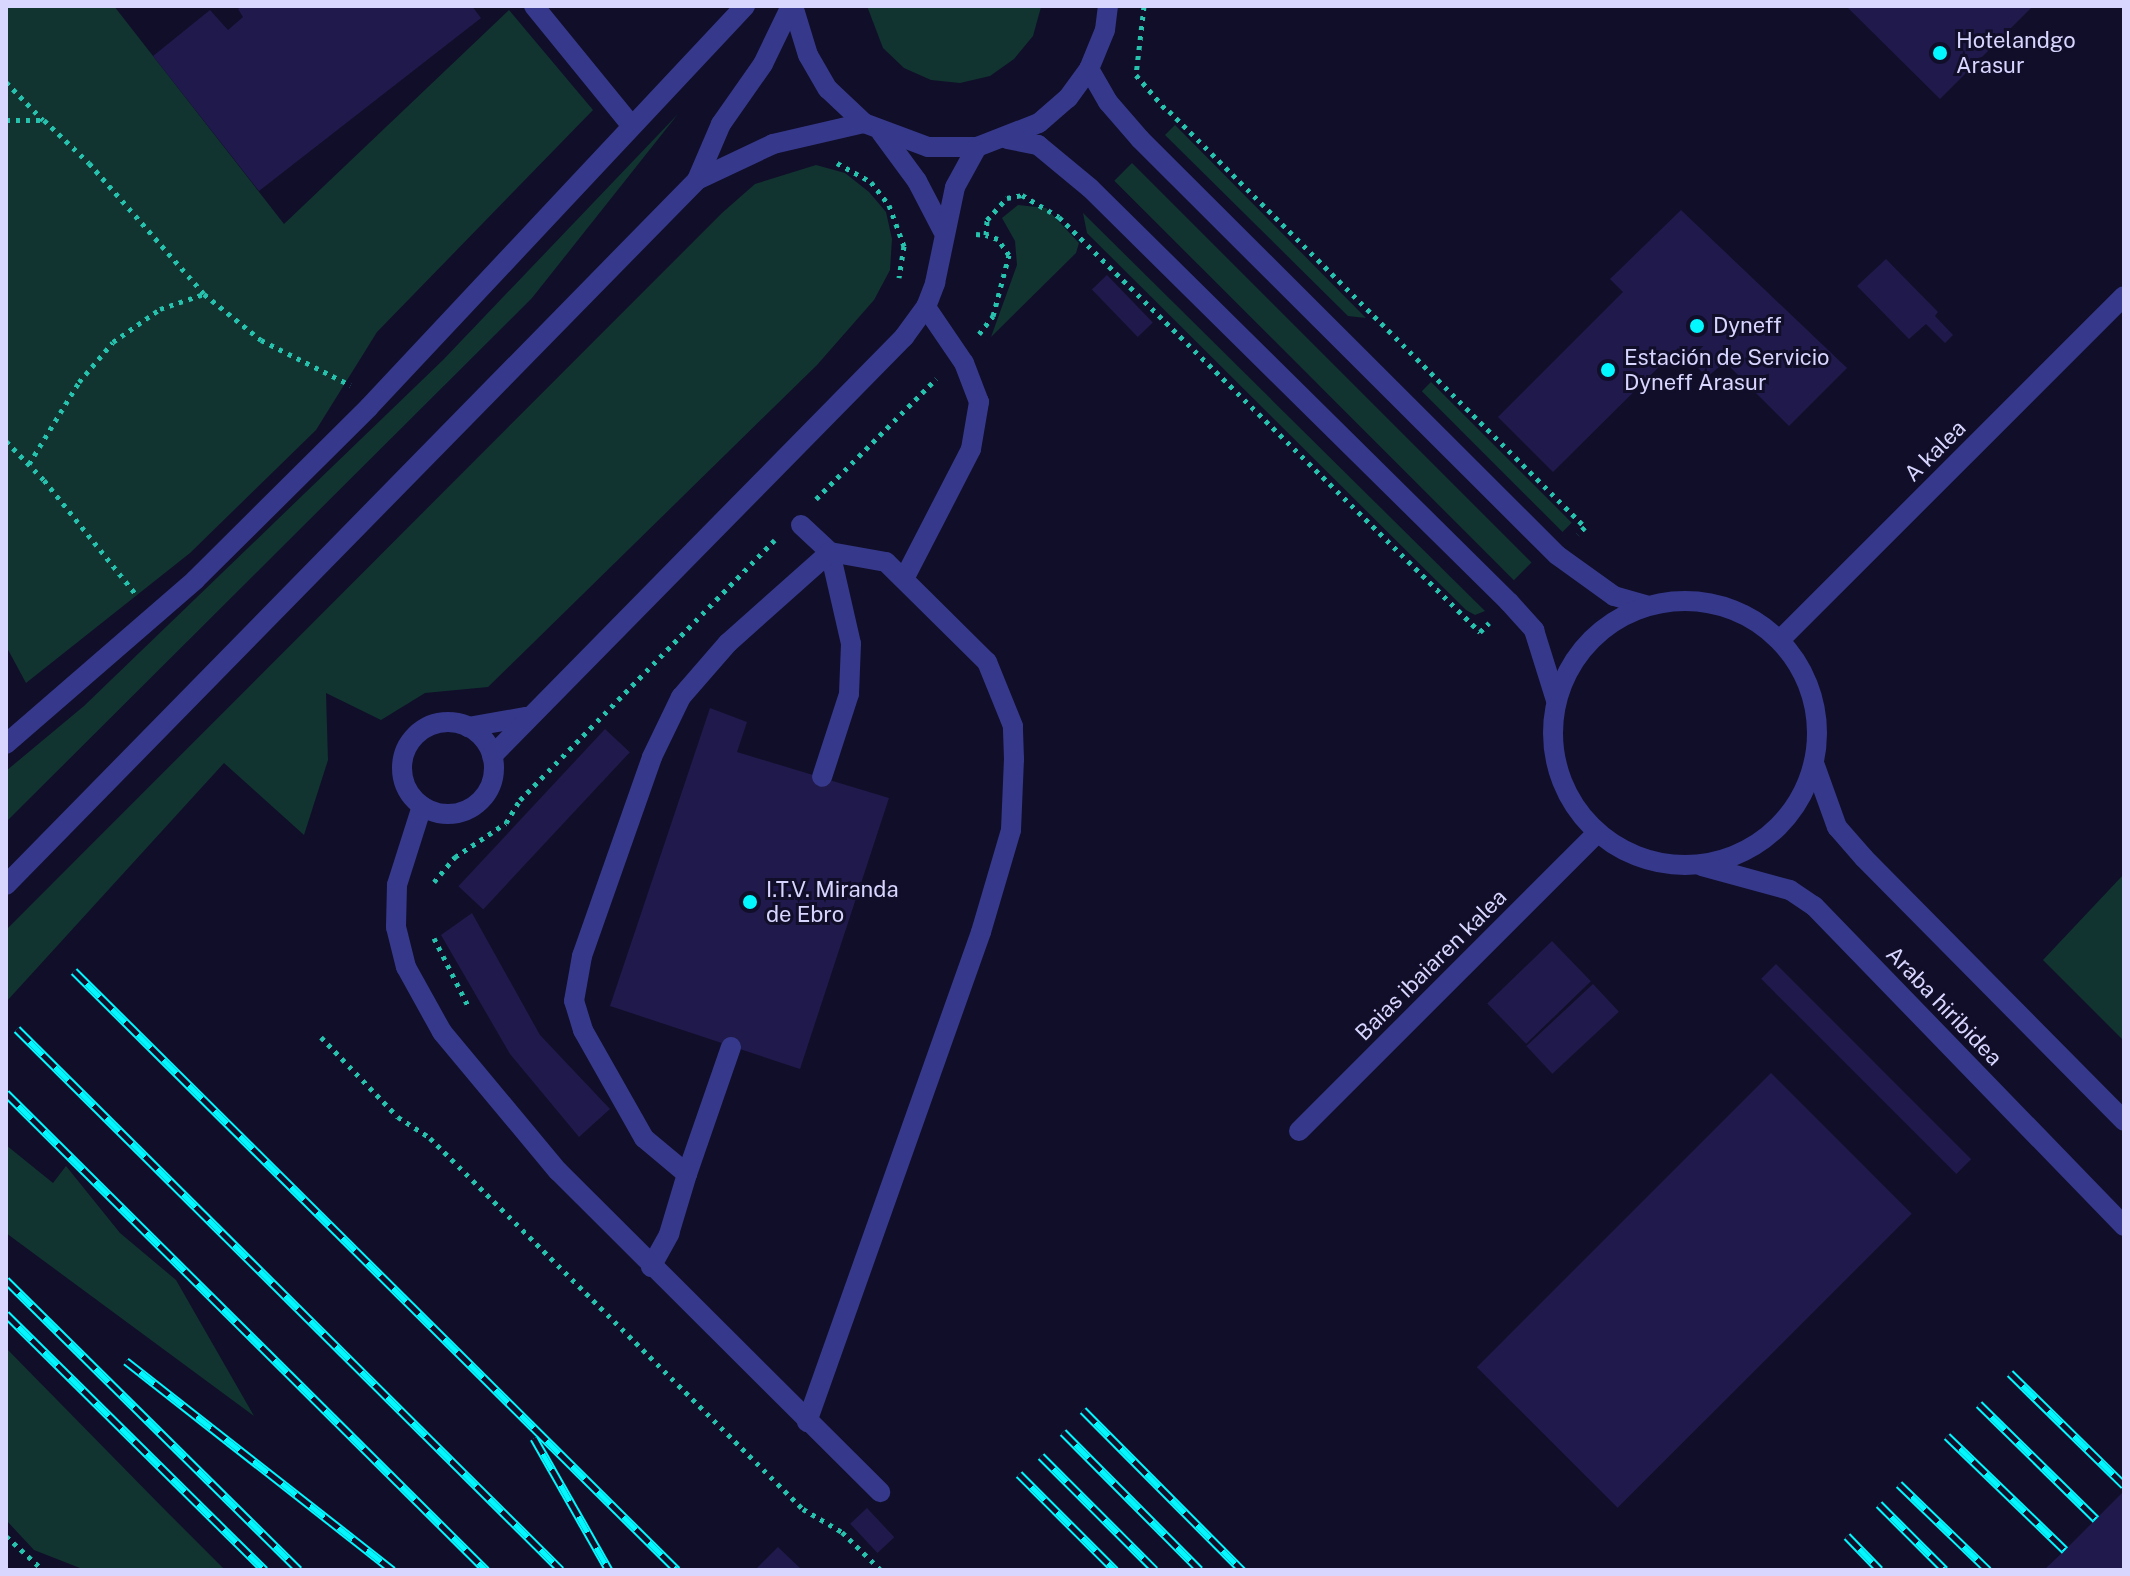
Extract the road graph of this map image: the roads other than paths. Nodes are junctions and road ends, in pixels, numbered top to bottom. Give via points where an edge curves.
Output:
1 (534, 6) edge
2 (745, 6) edge
3 (792, 6) edge
4 (1108, 6) edge
5 (1089, 69) junction
6 (631, 125) junction
7 (873, 128) junction
8 (1007, 139) junction
9 (977, 147) junction
10 (697, 180) junction
11 (943, 231) junction
12 (2124, 296) edge
13 (926, 307) junction
14 (801, 525) dead end
15 (830, 552) junction
16 (904, 579) junction
17 (1646, 605) junction
18 (1780, 640) junction
19 (1556, 700) junction
20 (526, 717) junction
21 (468, 727) junction
22 (6, 744) edge
23 (492, 756) junction
24 (1815, 766) junction
25 (822, 777) dead end
26 (429, 809) junction
27 (1597, 833) junction
28 (1702, 866) junction
29 (6, 885) edge
30 (731, 1047) dead end
31 (2124, 1121) edge
32 (1299, 1131) dead end
33 (687, 1174) junction
34 (2124, 1226) edge
35 (651, 1267) junction
36 (807, 1422) junction
37 (880, 1492) dead end

1 - 6 street
2 - 6 street
3 - 7 street via 808,55 828,89
3 - 10 street via 763,64 721,124
4 - 5 street via 1105,30
5 - 8 street via 1068,98 1039,123
5 - 17 street via 1108,102 1140,139 1557,555 1614,596
6 - 22 street via 564,204 381,395 153,617
7 - 9 street via 928,147
7 - 10 street via 796,136
7 - 11 street via 917,181
8 - 9 street
8 - 19 street via 1038,145 1079,178 1509,602 1534,630
9 - 11 street via 955,187
10 - 29 street
11 - 13 street
12 - 18 street, A kalea
13 - 16 street via 964,363 979,402 971,449
13 - 20 street via 904,337
14 - 15 street
15 - 16 street via 886,562
15 - 25 street via 851,657 849,694
15 - 33 street via 728,643 681,697 652,757 582,956 574,1001 583,1030 644,1138
16 - 36 street via 987,662 1013,726 1011,830 981,932
17 - 18 street via 1682,600 1718,604 1752,618
17 - 19 street via 1606,625 1574,658
18 - 24 street via 1806,677 1818,721
19 - 27 street via 1552,735 1557,770 1571,802
20 - 21 street
20 - 23 street
21 - 23 street
21 - 26 street via 438,723 413,739 402,767 411,796
23 - 26 street via 492,783 476,805 450,814
24 - 28 street via 1799,803 1774,834 1740,855
24 - 31 street, Araba hiribidea via 1837,827
26 - 35 street via 397,885 396,927 406,967 489,1094
27 - 28 street via 1631,855 1665,865
27 - 32 street, Baias ibaiaren kalea
28 - 34 street, Araba hiribidea via 1790,890 1814,906
30 - 33 street
33 - 35 street via 669,1234
35 - 36 street
36 - 37 street

